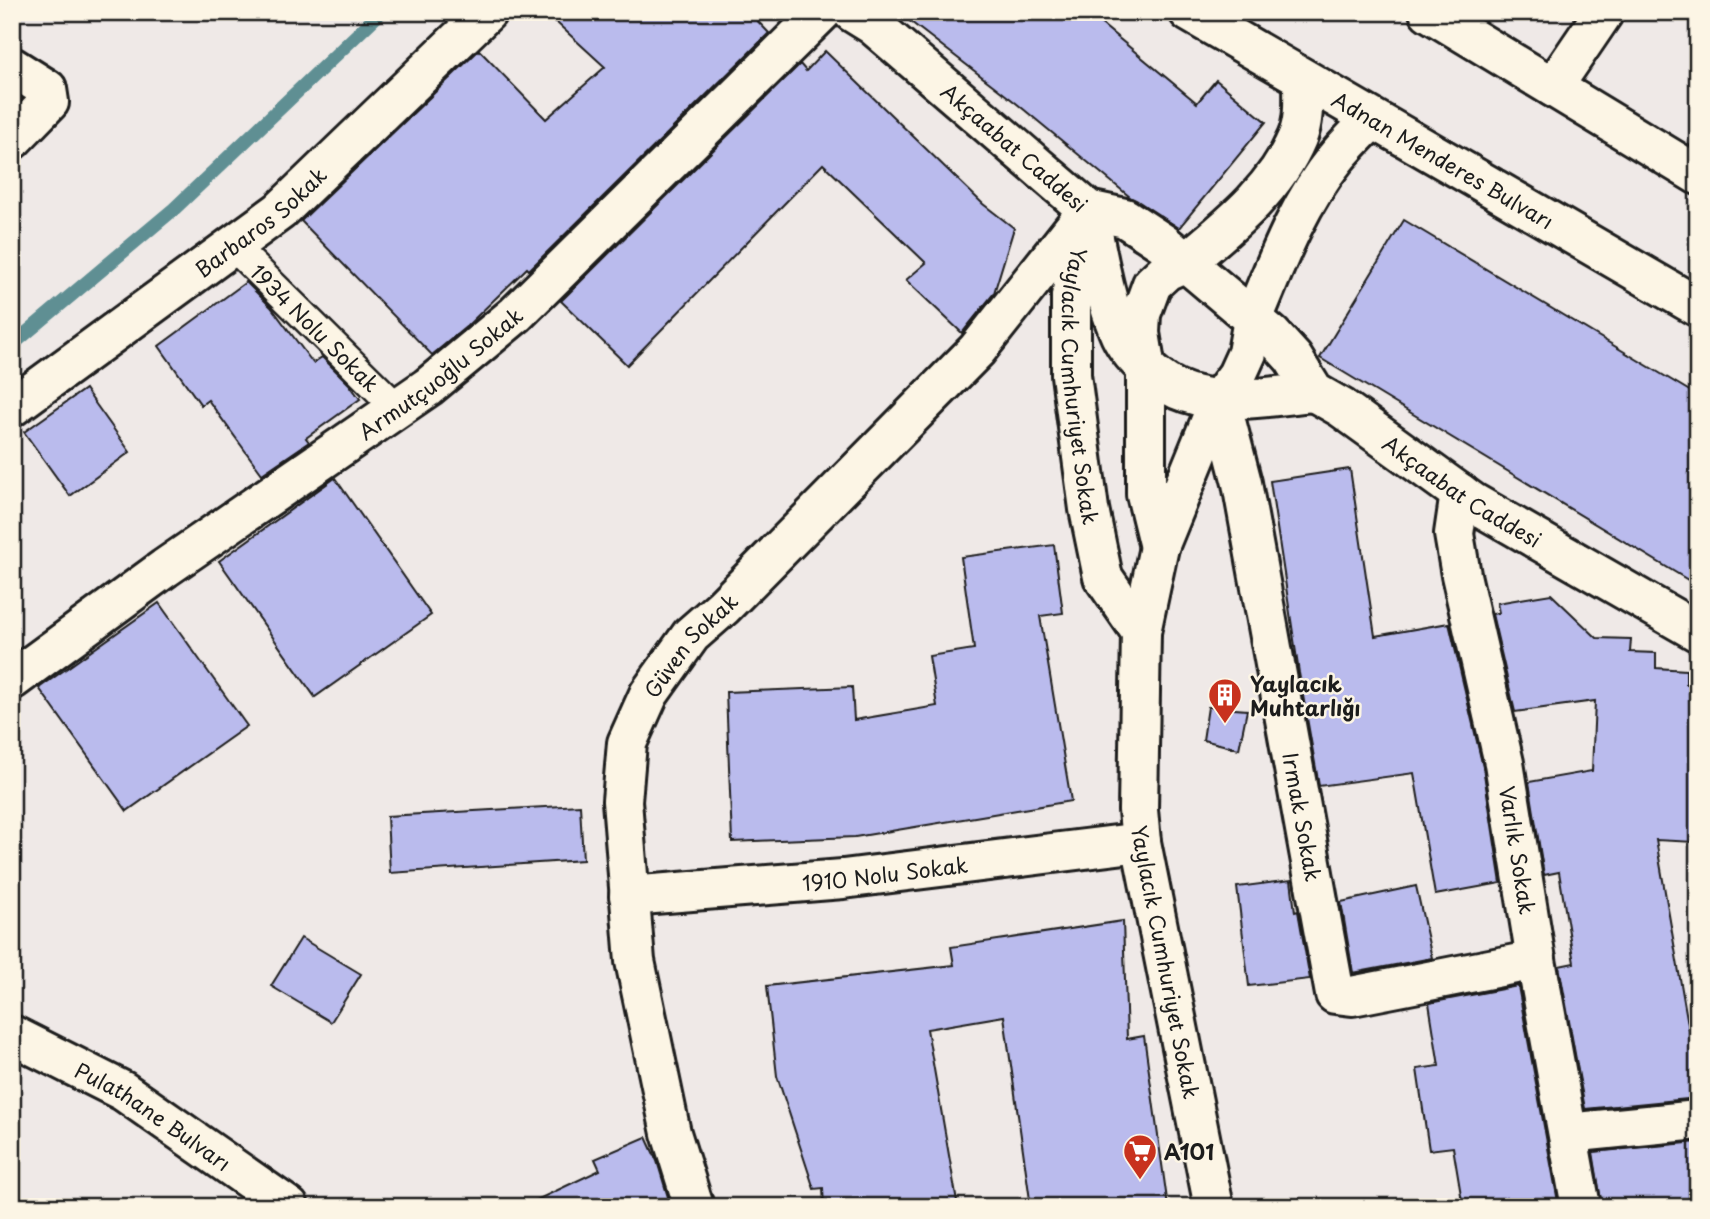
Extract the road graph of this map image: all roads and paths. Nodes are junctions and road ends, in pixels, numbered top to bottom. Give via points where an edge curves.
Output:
1 (487, 12) edge
2 (822, 12) edge
3 (852, 12) edge
4 (1189, 12) edge
5 (1429, 12) edge
6 (1604, 12) edge
7 (12, 67) edge
8 (1303, 79) junction
9 (1553, 87) junction
10 (1372, 119) junction
11 (12, 140) edge
12 (1698, 175) edge
13 (1088, 211) junction
14 (233, 246) junction
15 (1186, 262) junction
16 (1698, 307) edge
17 (1253, 319) junction
18 (1146, 370) junction
19 (1314, 392) junction
20 (1220, 398) junction
21 (12, 407) edge
22 (397, 408) junction
23 (1460, 493) junction
24 (1159, 547) junction
25 (1141, 632) junction
26 (1698, 632) edge
27 (12, 680) edge
28 (1141, 842) junction
29 (629, 895) junction
30 (1536, 960) junction
31 (12, 1035) edge
32 (1698, 1120) edge
33 (1567, 1133) junction
34 (289, 1207) edge
35 (694, 1207) edge
36 (1214, 1207) edge
37 (1581, 1207) edge

1 - 14 main road, Barbaros Sokak via 280,211
2 - 22 main road, Armutçuoğlu Sokak via 516,314
3 - 13 main road, Akçaabat Caddesi via 873,25
4 - 8 main road, Adnan Menderes Bulvarı
5 - 9 main road
6 - 9 main road
7 - 11 main road via 47,89 49,102
8 - 10 main road, Adnan Menderes Bulvarı
8 - 15 main road via 1298,136 1282,164 1248,209
9 - 12 main road
10 - 16 main road, Adnan Menderes Bulvarı
10 - 17 main road via 1334,159 1311,194
13 - 15 main road, Akçaabat Caddesi via 1125,218
13 - 18 main road via 1118,332
13 - 25 main road, Yaylacık Cumhuriyet Sokak via 1071,296 1071,375 1102,578
13 - 29 main road, Güven Sokak via 977,350 671,660 649,694 627,743 622,802
14 - 21 main road, Barbaros Sokak
14 - 22 lane, 1934 Nolu Sokak
15 - 17 main road, Akçaabat Caddesi
15 - 18 main road via 1166,271 1145,299 1140,333
17 - 19 main road, Akçaabat Caddesi via 1293,358
17 - 20 main road via 1247,354
18 - 20 main road via 1188,394
18 - 24 main road, Yaylacık Cumhuriyet Sokak via 1146,494
19 - 20 main road
19 - 23 main road, Akçaabat Caddesi
20 - 24 main road, Yaylacık Cumhuriyet Sokak
20 - 30 main road, Irmak Sokak via 1242,483 1335,994 1352,996
22 - 27 main road, Armutçuoğlu Sokak
23 - 26 main road, Akçaabat Caddesi
23 - 30 main road, Varlık Sokak via 1454,534 1504,763
24 - 25 main road, Yaylacık Cumhuriyet Sokak
25 - 28 main road, Yaylacık Cumhuriyet Sokak
28 - 29 main road, 1910 Nolu Sokak via 842,879
28 - 36 main road, Yaylacık Cumhuriyet Sokak
29 - 35 main road, Güven Sokak via 635,961 668,1120
30 - 33 main road, Varlık Sokak
31 - 34 main road, Pulathane Bulvarı via 123,1091
32 - 33 main road
33 - 37 main road, Varlık Sokak

